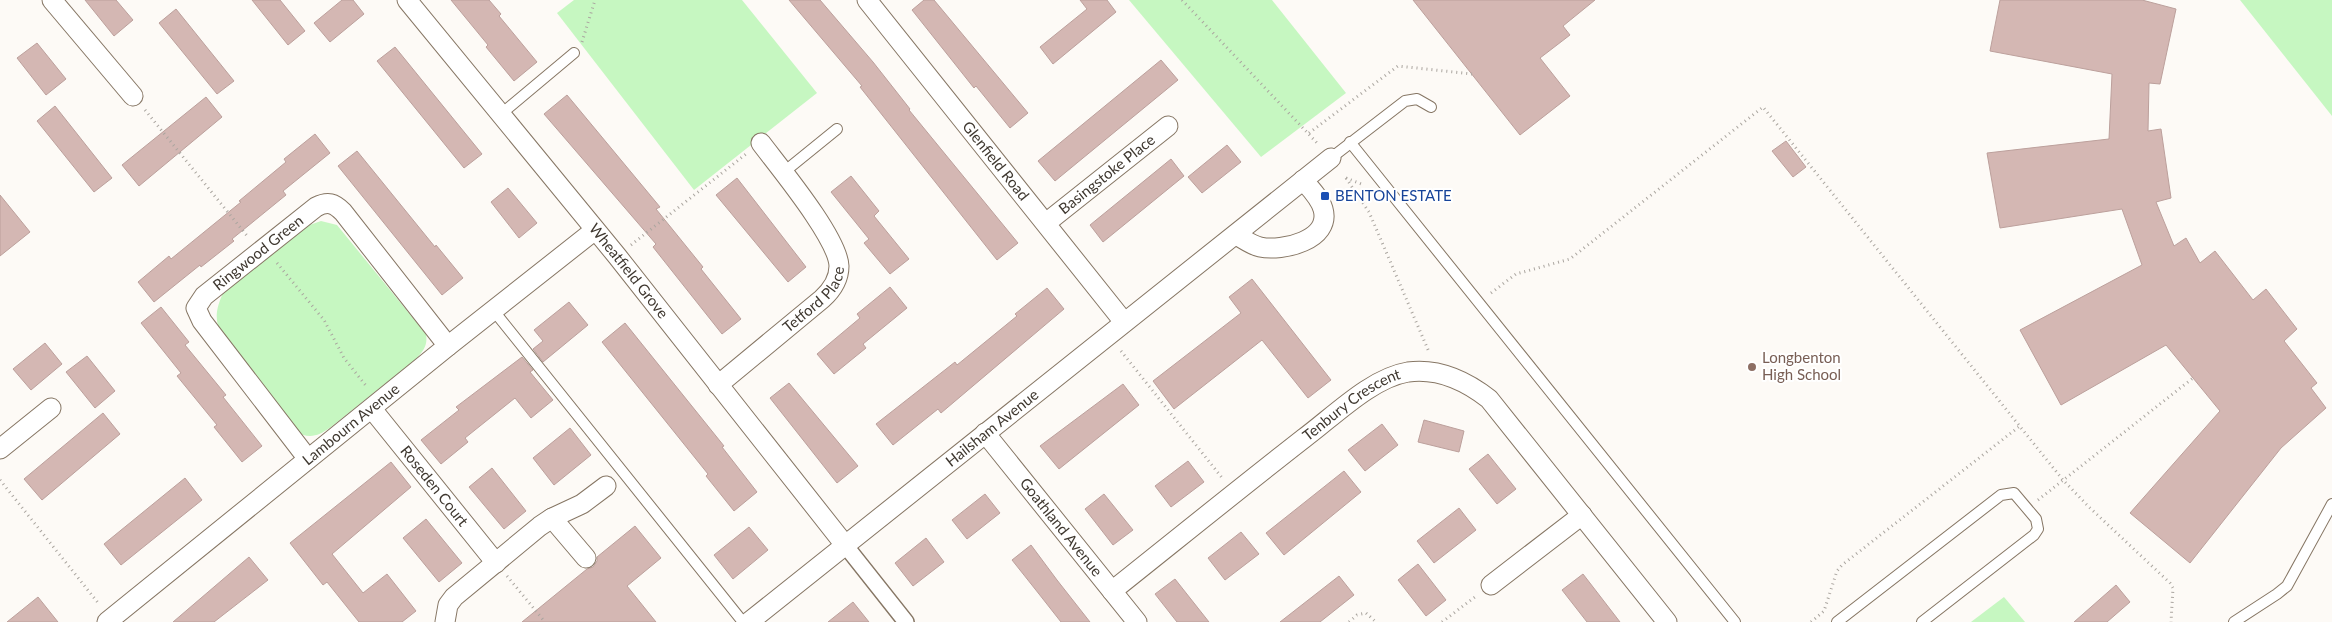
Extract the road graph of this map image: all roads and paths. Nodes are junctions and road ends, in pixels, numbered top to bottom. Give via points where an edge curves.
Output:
1 (52, 0) edge
2 (407, 0) edge
3 (594, 0) edge
4 (872, 2) edge
5 (574, 53) joint
6 (1472, 74) dead end
7 (133, 96) dead end
8 (1431, 107) dead end
9 (500, 115) junction
10 (1168, 126) dead end
11 (837, 129) dead end
12 (1309, 134) dead end
13 (1350, 142) junction
14 (761, 143) joint
15 (1331, 158) joint
16 (784, 172) junction
17 (1303, 180) junction
18 (1046, 223) junction
19 (596, 230) junction
20 (1236, 235) junction
21 (617, 256) junction
22 (1480, 302) junction
23 (494, 311) junction
24 (1124, 322) junction
25 (1108, 335) junction
26 (448, 346) junction
27 (2193, 378) dead end
28 (718, 385) junction
29 (51, 408) dead end
30 (372, 409) junction
31 (2020, 426) junction
32 (985, 433) junction
33 (0, 449) edge
34 (308, 459) junction
35 (0, 480) edge
36 (2063, 480) junction
37 (606, 486) dead end
38 (1234, 492) junction
39 (2332, 504) edge
40 (2028, 508) junction
41 (1582, 516) junction
42 (552, 518) junction
43 (845, 545) junction
44 (586, 558) dead end
45 (496, 563) junction
46 (1491, 585) joint
47 (1112, 591) junction
48 (109, 620) edge
49 (445, 622) edge
50 (545, 622) edge
51 (743, 622) edge
52 (749, 622) edge
53 (906, 622) edge
54 (1137, 622) edge
55 (1348, 622) edge
56 (1376, 622) edge
57 (1442, 622) edge
58 (1667, 622) edge
59 (1735, 622) edge
60 (1811, 622) edge
61 (1837, 622) edge
62 (1922, 622) edge
63 (2171, 622) edge
64 (2234, 622) edge

1 - 7 street
2 - 9 street, Wheatfield Grove
3 - 5 path via 587,32
4 - 18 street, Glenfield Road
5 - 9 lane
6 - 12 path via 1398,66
8 - 13 lane via 1417,99 1405,101
9 - 19 street, Wheatfield Grove
10 - 18 street, Basingstoke Place
11 - 16 lane
13 - 15 lane
13 - 22 lane
14 - 16 street, Tetford Place
14 - 21 path
15 - 17 street, Hailsham Avenue
16 - 28 street, Tetford Place via 830,242 838,261 838,277 822,299
17 - 20 street, Hailsham Avenue
17 - 20 street via 1323,208 1323,223 1312,236 1296,244 1273,248 1251,244
18 - 24 street, Glenfield Road
19 - 21 street, Wheatfield Grove
19 - 23 street, Lambourn Avenue
20 - 24 street, Hailsham Avenue
21 - 28 street, Wheatfield Grove
22 - 31 path via 1516,274 1570,259 1763,107
22 - 59 lane
23 - 26 street, Lambourn Avenue
23 - 51 lane
24 - 25 street, Hailsham Avenue
25 - 32 street, Hailsham Avenue
25 - 38 path
26 - 30 street, Lambourn Avenue
26 - 34 street, Ringwood Green via 343,212 330,203 316,207 204,296 196,308 197,314
27 - 36 path
28 - 43 street, Wheatfield Grove
29 - 33 street
30 - 34 street, Lambourn Avenue
30 - 45 street, Roseden Court
31 - 36 path
31 - 60 path via 1842,564 1824,611
32 - 43 street, Hailsham Avenue
32 - 47 street, Goathland Avenue
34 - 48 street, Lambourn Avenue
35 - 48 path
36 - 40 path
36 - 63 path via 2170,583 2173,588
37 - 42 street via 582,504
38 - 41 street, Tenbury Crescent via 1378,384 1396,376 1423,371 1462,381 1489,399
38 - 47 street, Tenbury Crescent
39 - 64 lane via 2287,586
40 - 61 lane via 2014,494 2002,495
40 - 62 lane via 2038,524 2034,535
41 - 46 street
41 - 58 street, Tenbury Crescent
42 - 44 street
42 - 45 street
43 - 52 street, Hailsham Avenue
43 - 53 street
45 - 49 street via 454,597 448,605
45 - 50 path
46 - 57 path
47 - 54 street, Goathland Avenue
55 - 56 path via 1366,613

